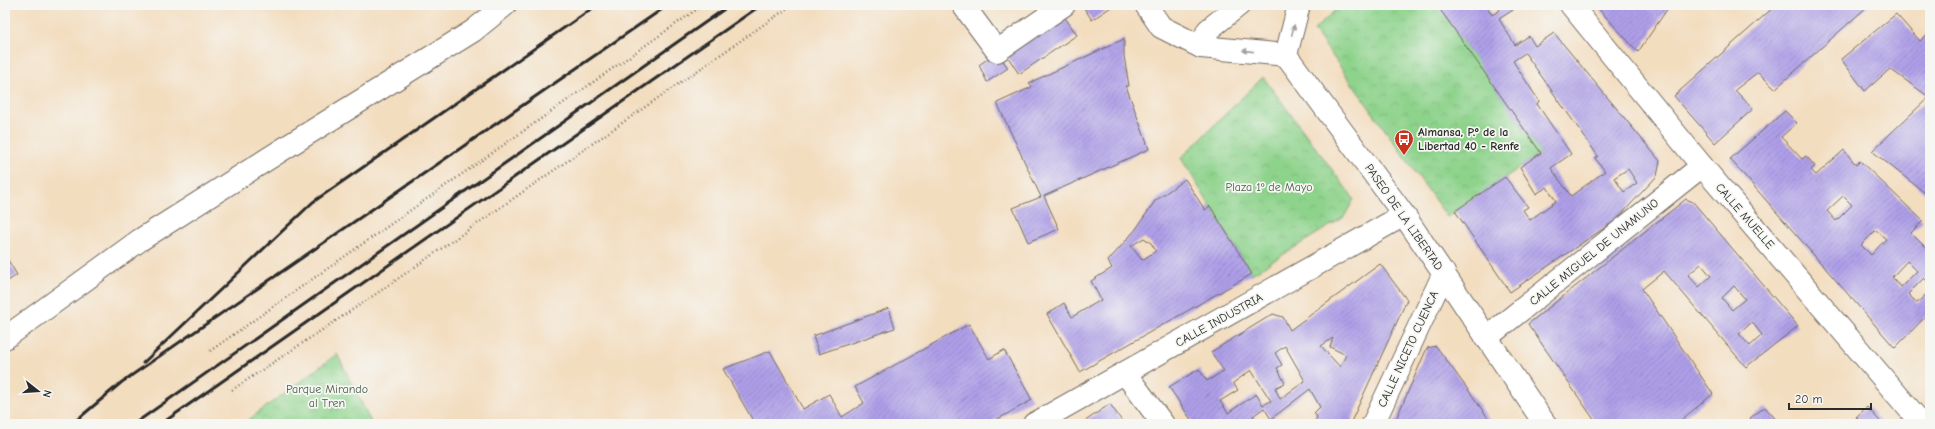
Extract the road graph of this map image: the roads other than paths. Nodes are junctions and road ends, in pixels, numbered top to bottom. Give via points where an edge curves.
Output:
1 (505, 5) edge
2 (963, 5) edge
3 (1064, 5) edge
4 (1146, 5) edge
5 (1239, 5) edge
6 (1299, 5) edge
7 (1573, 6) edge
8 (1201, 47) junction
9 (1286, 55) junction
10 (1702, 166) junction
11 (1404, 215) junction
12 (1444, 273) junction
13 (5, 338) edge
14 (1486, 338) junction
15 (1125, 373) junction
16 (1034, 424) edge
17 (1164, 424) edge
18 (1373, 424) edge
19 (1545, 424) edge
20 (1922, 424) edge

1 - 13 street via 473,31 140,240
2 - 3 street via 997,51
4 - 8 street via 1161,27
5 - 8 street via 1208,30
9 -> 6 street
7 - 10 street, CALLE MUELLE
9 -> 8 street
9 - 11 street, PASEO DE LA LIBERTAD
10 - 14 street, CALLE MIGUEL DE UNAMUNO
10 - 20 street, CALLE MUELLE
11 - 12 street, PASEO DE LA LIBERTAD
11 - 15 street, CALLE INDUSTRIA
12 - 14 street, PASEO DE LA LIBERTAD
12 - 18 street, CALLE NICETO CUENCA
14 - 19 street, PASEO DE LA LIBERTAD
15 - 16 street, CALLE INDUSTRIA
15 - 17 street

